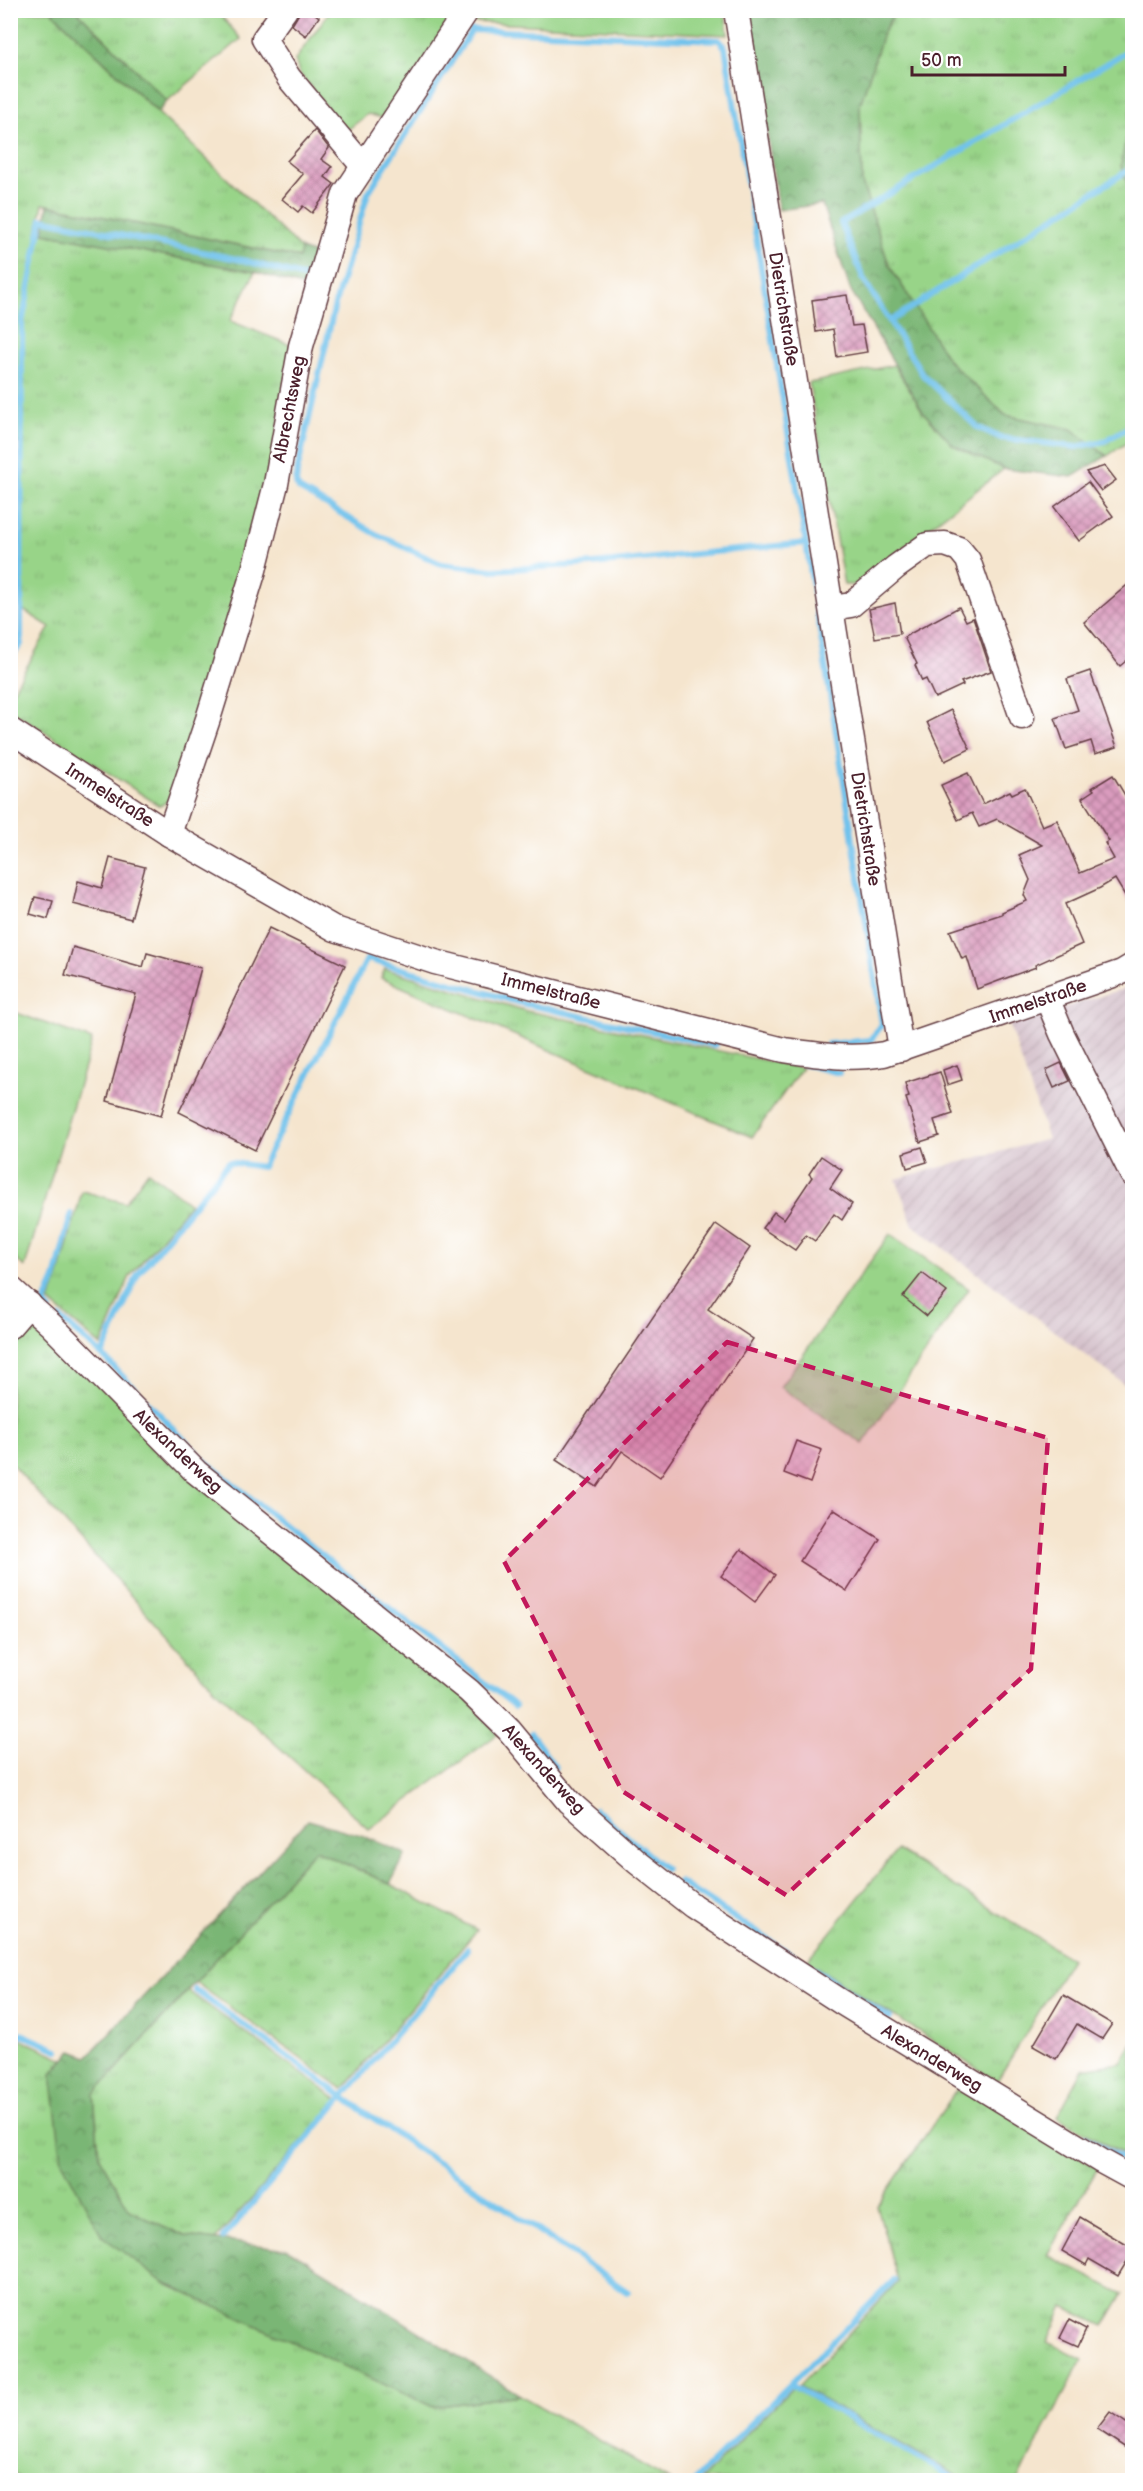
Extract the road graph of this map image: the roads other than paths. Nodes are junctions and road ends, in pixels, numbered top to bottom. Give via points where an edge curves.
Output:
1 (285, 10) edge
2 (467, 10) edge
3 (736, 10) edge
4 (363, 166) junction
5 (832, 608) junction
6 (1022, 717) dead end
7 (10, 730) edge
8 (169, 834) junction
9 (1132, 966) edge
10 (1047, 998) junction
11 (901, 1049) junction
12 (1132, 1174) edge
13 (10, 1288) edge
14 (29, 1304) junction
15 (10, 1326) edge
16 (1132, 2178) edge

1 - 4 street via 264,39 289,78
2 - 4 street, Albrechtsweg
3 - 5 street, Dietrichstraße
4 - 8 street, Albrechtsweg via 345,194 301,346 276,484 254,570
5 - 6 street via 851,605 927,545 945,544 959,549 968,560
5 - 11 street, Dietrichstraße
7 - 8 street, Immelstraße
8 - 11 street, Immelstraße via 335,928 395,950 784,1050 861,1058
9 - 10 street, Immelstraße
10 - 11 street, Immelstraße
10 - 12 street
13 - 14 street, Alexanderweg
14 - 15 street
14 - 16 street, Alexanderweg via 196,1472 469,1691 569,1802 637,1862 684,1899 841,2002

